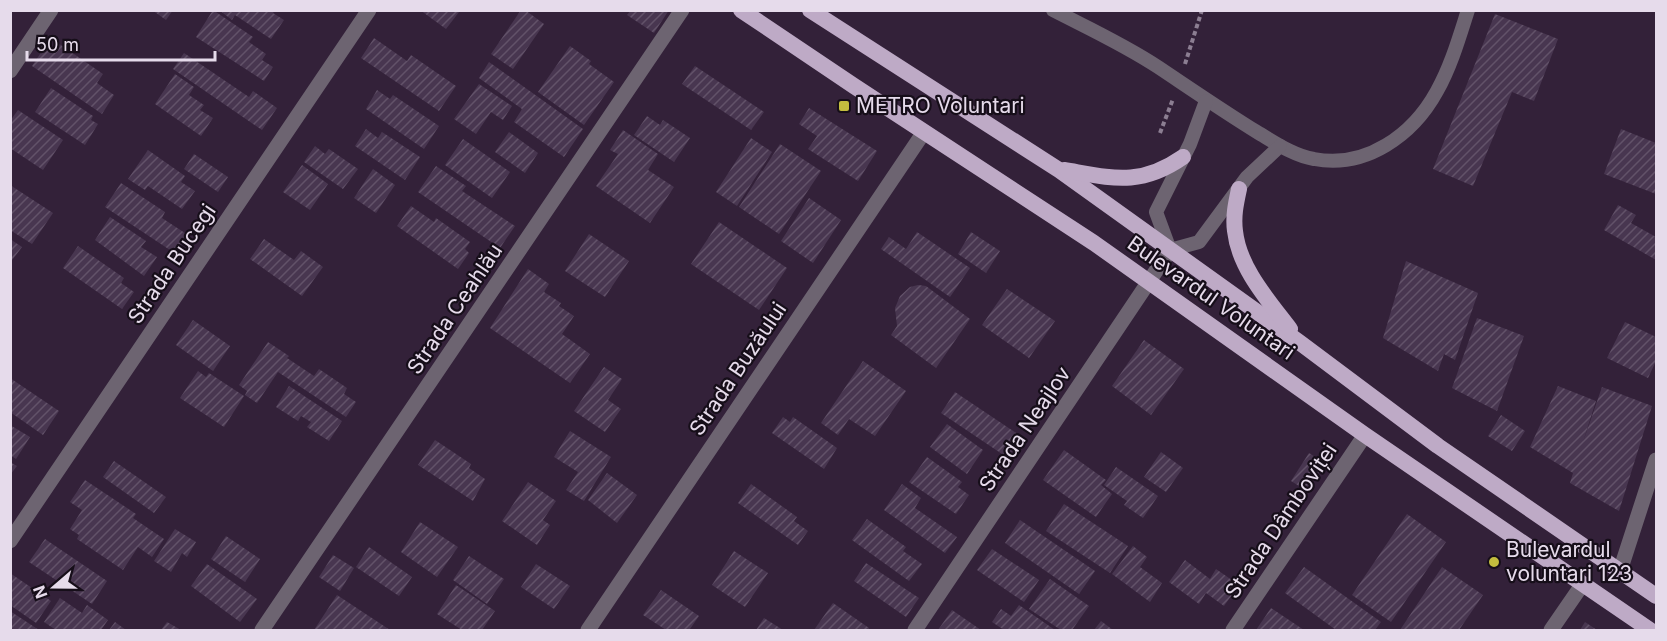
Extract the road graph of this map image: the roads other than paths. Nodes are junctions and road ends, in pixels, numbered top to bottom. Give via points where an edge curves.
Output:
1 (51, 10) edge
2 (369, 10) edge
3 (682, 10) edge
4 (741, 10) edge
5 (810, 10) edge
6 (1053, 10) edge
7 (1468, 10) edge
8 (10, 71) edge
9 (1206, 101) junction
10 (924, 132) junction
11 (1280, 146) junction
12 (1183, 157) junction
13 (1059, 170) junction
14 (1239, 189) junction
15 (1170, 250) junction
16 (1150, 282) junction
17 (1299, 342) junction
18 (1365, 435) junction
19 (1656, 460) edge
20 (10, 541) edge
21 (1620, 571) junction
22 (1582, 585) junction
23 (1656, 596) edge
24 (262, 630) edge
25 (588, 630) edge
26 (915, 630) edge
27 (1233, 630) edge
28 (1551, 630) edge
29 (1650, 630) edge

1 - 8 street
2 - 20 street, Strada Bucegi
3 - 24 street, Strada Ceahlău
4 - 10 highway, Bulevardul Voluntari
5 - 13 highway, Bulevardul Voluntari
6 - 9 lane via 1135,52
7 - 11 lane via 1436,92 1404,134 1365,156 1342,161 1313,159
9 - 11 lane
9 - 12 lane
10 - 16 highway, Bulevardul Voluntari
10 - 25 street, Strada Buzăului
11 - 14 lane
12 - 13 highway via 1167,168 1136,178
12 - 15 lane via 1156,212
13 - 15 highway, Bulevardul Voluntari
14 - 15 lane via 1199,242
14 - 17 highway via 1234,214 1238,250
15 - 16 street, Strada Neajlov
15 - 17 highway, Bulevardul Voluntari
16 - 18 highway, Bulevardul Voluntari
16 - 26 street, Strada Neajlov
17 - 21 highway, Bulevardul Voluntari via 1438,446
18 - 22 highway, Bulevardul Voluntari
18 - 27 street, Strada Dâmboviței
19 - 21 street
21 - 23 highway, Bulevardul Voluntari
22 - 28 street
22 - 29 highway, Bulevardul Voluntari

